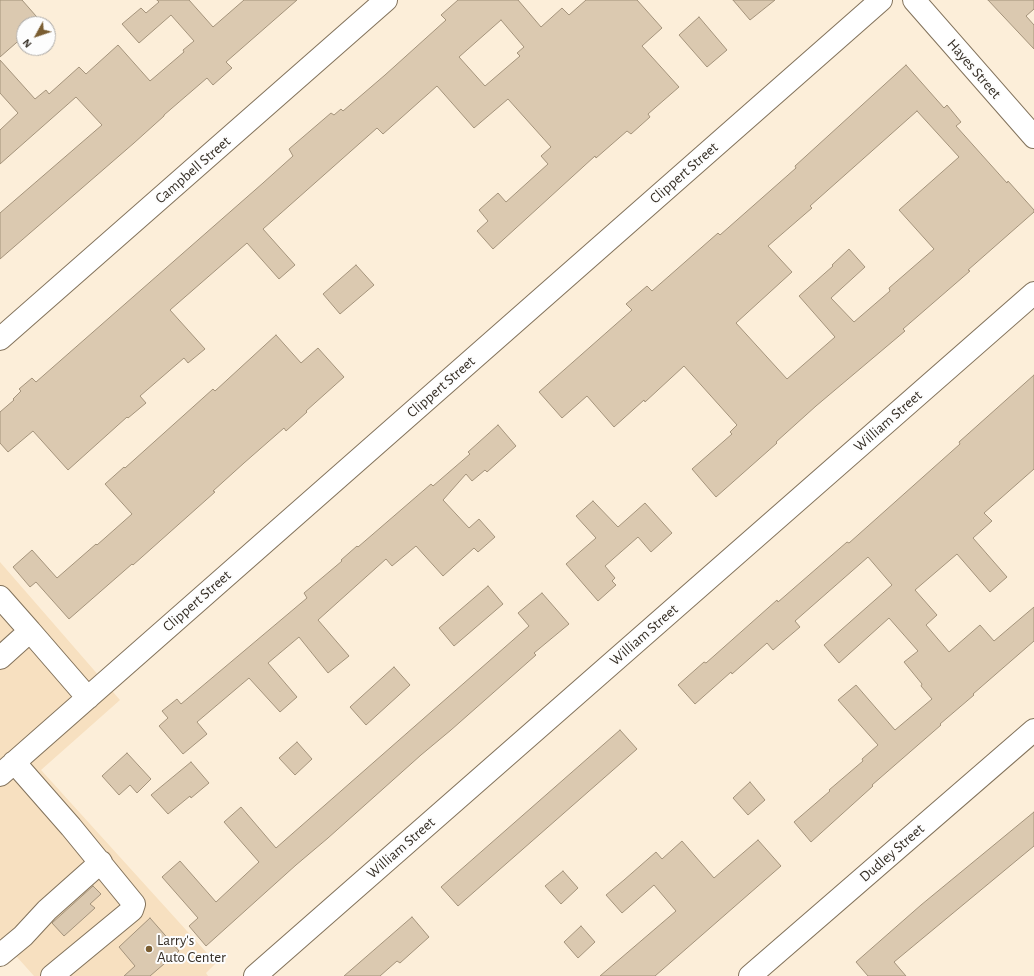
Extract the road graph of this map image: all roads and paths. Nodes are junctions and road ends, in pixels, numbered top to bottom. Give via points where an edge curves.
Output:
1 (386, 0) edge
2 (881, 0) edge
3 (914, 0) edge
4 (1034, 137) edge
5 (1034, 293) edge
6 (0, 340) edge
7 (0, 597) edge
8 (30, 631) junction
9 (0, 658) edge
10 (88, 698) junction
11 (1034, 730) edge
12 (7, 769) edge
13 (101, 862) junction
14 (0, 955) edge
15 (52, 976) edge
16 (254, 976) edge
17 (750, 976) edge

1 - 6 street, Campbell Street
2 - 10 street, Clippert Street
3 - 4 street, Hayes Street
5 - 16 street, William Street
7 - 8 street
8 - 9 street
8 - 10 street
10 - 12 street, Clippert Street
11 - 17 street, Dudley Street
12 - 13 street
13 - 14 street
13 - 15 street via 134,904 132,910

